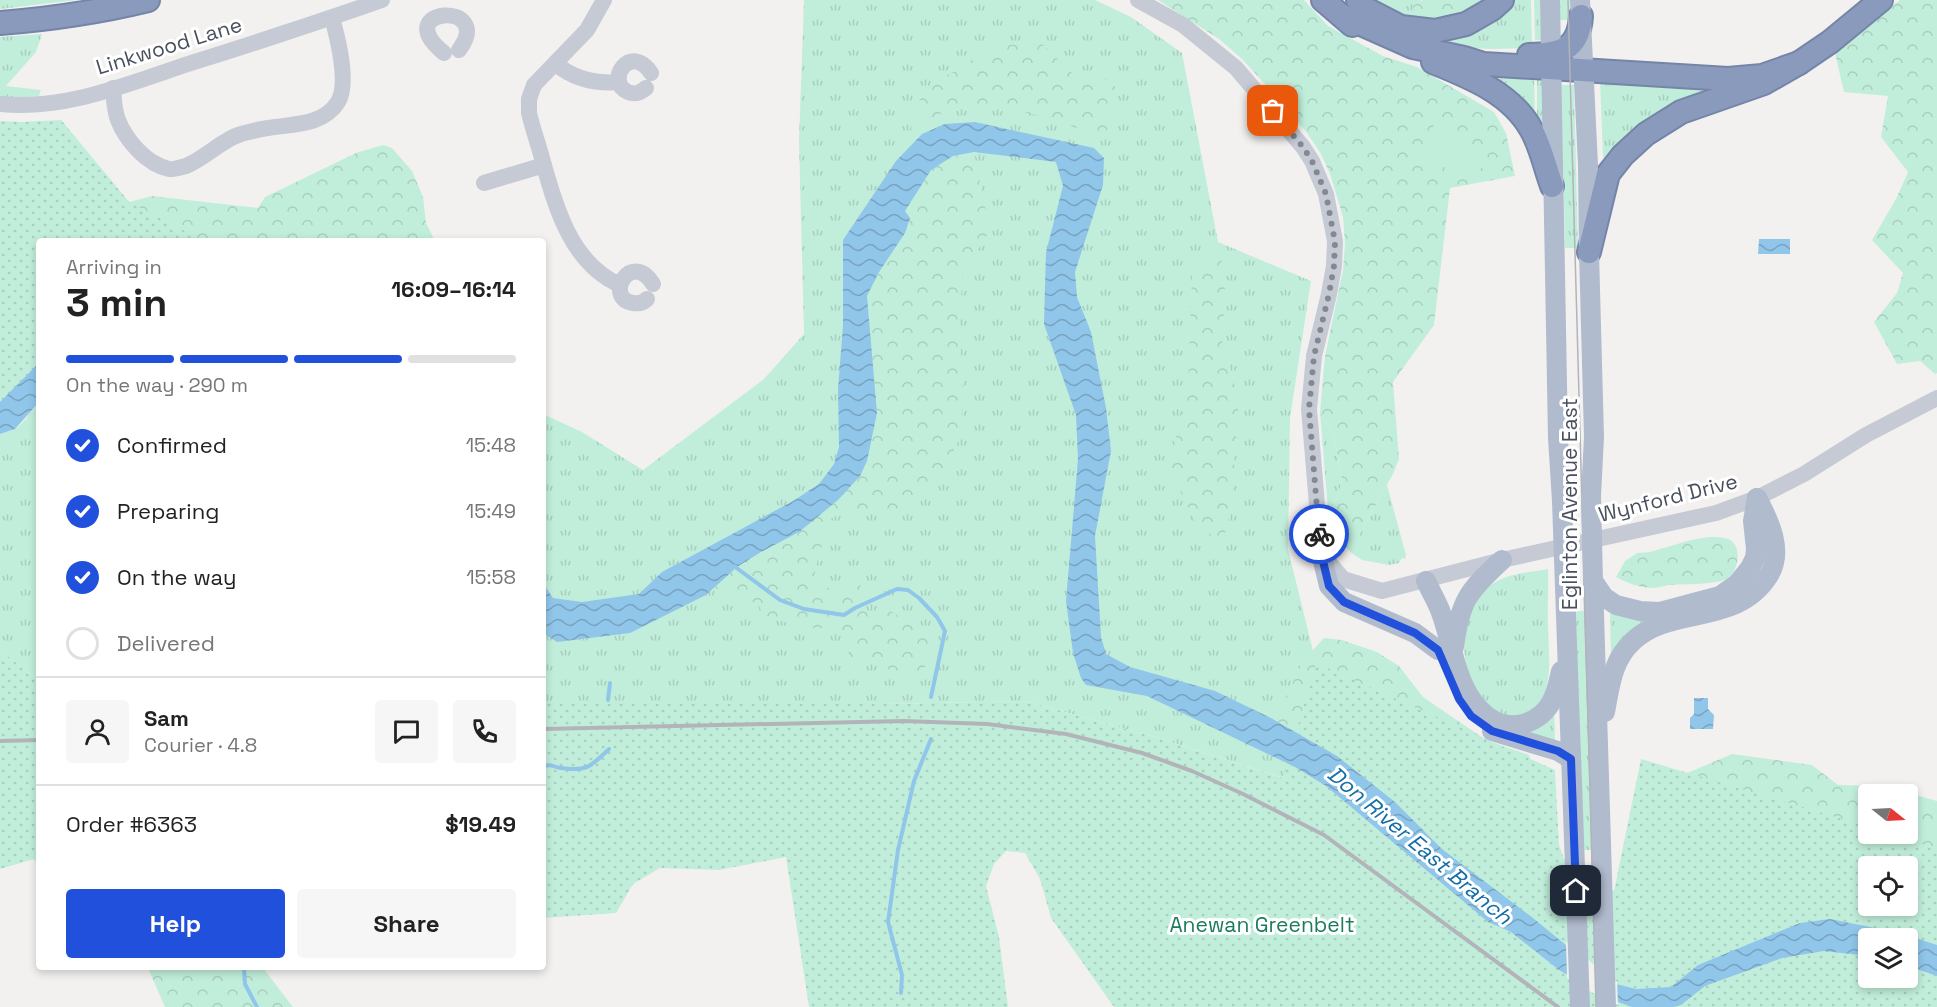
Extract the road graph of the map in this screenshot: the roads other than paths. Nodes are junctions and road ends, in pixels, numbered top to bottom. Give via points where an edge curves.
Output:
1 (148, 0) edge
2 (382, 0) edge
3 (604, 0) edge
4 (1138, 0) edge
5 (1323, 0) edge
6 (1358, 0) edge
7 (1502, 0) edge
8 (1550, 0) edge
9 (1881, 0) edge
10 (435, 7) joint
11 (1581, 8) edge
12 (1341, 15) junction
13 (332, 18) junction
14 (0, 23) edge
15 (1552, 61) junction
16 (1799, 63) junction
17 (556, 64) junction
18 (1584, 70) junction
19 (619, 82) junction
20 (113, 88) junction
21 (0, 104) edge
22 (544, 165) junction
23 (484, 183) dead end
24 (1552, 186) junction
25 (1589, 252) junction
26 (620, 285) junction
27 (1937, 398) edge
28 (1757, 498) junction
29 (1321, 553) junction
30 (1502, 560) junction
31 (1425, 581) junction
32 (1593, 581) junction
33 (1567, 650) junction
34 (1445, 653) junction
35 (1598, 741) junction
36 (1571, 759) junction
37 (1580, 1007) edge
38 (1606, 1007) edge

1 - 14 highway via 40,20
2 - 13 street, Linkwood Lane
3 - 17 street via 587,30
4 - 29 street via 1183,25 1236,68 1303,147 1326,194 1335,242 1334,266 1314,356 1309,409
5 - 12 highway
6 - 7 highway via 1364,8 1401,27 1436,31 1466,24
8 - 15 main road, Eglinton Avenue East
9 - 16 highway
10 - 10 street via 460,9 468,23 468,31 451,52 435,46 428,26
11 - 15 highway via 1577,37
11 - 18 main road, Eglinton Avenue East
12 - 15 highway via 1413,47 1483,64
12 - 24 highway via 1357,29 1386,44 1491,88 1528,124
13 - 20 street, Linkwood Lane
13 - 20 street via 343,93 336,105 322,118 230,137 187,165 171,170 150,161 135,147 118,119
15 - 18 highway
15 - 24 main road, Eglinton Avenue East
16 - 18 highway via 1762,76 1728,79
16 - 25 highway via 1764,83 1681,112 1646,134 1608,174
17 - 19 street via 590,81
17 - 22 street via 534,85 528,104
18 - 25 main road, Eglinton Avenue East
19 - 19 street via 618,74 628,62 643,63 649,81 637,93 629,93
20 - 21 street, Linkwood Lane via 50,104
22 - 23 street
22 - 26 street via 560,215 577,249 598,272
24 - 33 main road, Eglinton Avenue East, bridge
25 - 32 main road, Eglinton Avenue East, bridge
26 - 26 street via 632,272 641,272 648,277 650,291 643,303 636,304 621,294
27 - 28 street, Wynford Drive
28 - 30 street, Wynford Drive via 1716,513
28 - 32 main road via 1753,521 1755,558 1737,584 1720,596 1660,612 1640,611 1616,605 1604,597
28 - 35 main road via 1776,548 1773,570 1761,588 1737,605 1668,623 1633,641 1615,666
29 - 31 street, Wynford Drive via 1343,579 1382,591
29 - 34 main road via 1329,586 1344,602 1415,633
30 - 31 street, Wynford Drive
30 - 34 main road via 1470,593
31 - 34 main road via 1428,615
32 - 35 main road, Eglinton Avenue East
33 - 34 main road via 1552,702 1542,714 1522,724 1499,723 1481,711
33 - 36 main road, Eglinton Avenue East
34 - 36 main road via 1459,699 1471,716 1492,731 1558,751
35 - 38 main road, Eglinton Avenue East
36 - 37 main road, Eglinton Avenue East

